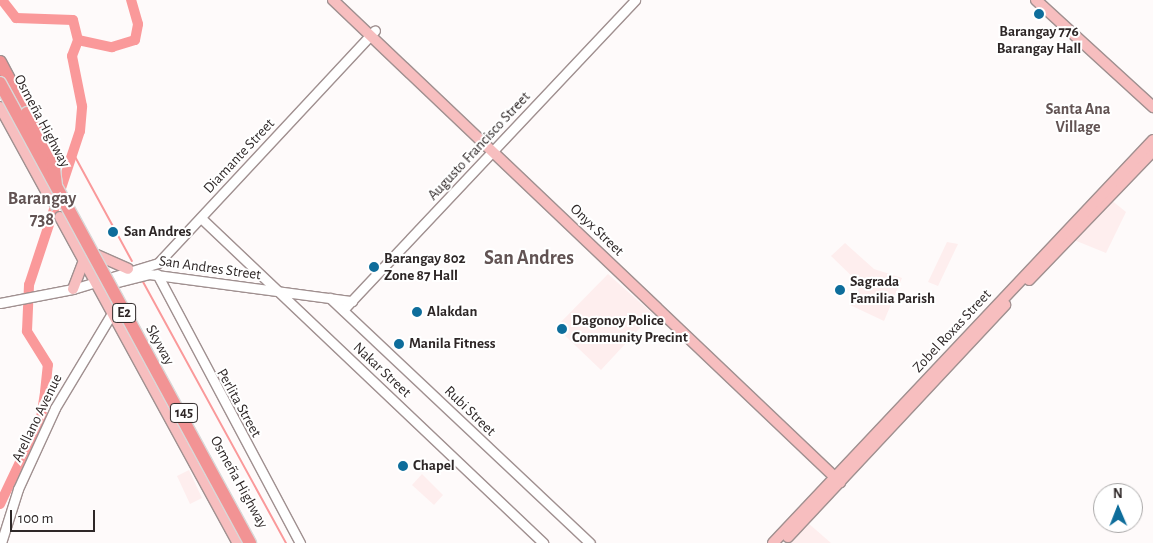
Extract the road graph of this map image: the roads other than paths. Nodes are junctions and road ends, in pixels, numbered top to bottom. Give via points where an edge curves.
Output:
1 (334, 0) edge
2 (343, 0) edge
3 (635, 0) edge
4 (1036, 0) edge
5 (373, 33) junction
6 (0, 52) edge
7 (0, 62) edge
8 (0, 74) edge
9 (6, 83) edge
10 (0, 102) edge
11 (0, 107) edge
12 (1153, 107) edge
13 (1153, 140) edge
14 (495, 149) junction
15 (1153, 151) edge
16 (58, 193) junction
17 (60, 217) tunnel mouth
18 (201, 218) junction
19 (97, 255) junction
20 (84, 261) junction
21 (128, 269) junction
22 (157, 274) junction
23 (110, 280) junction
24 (97, 284) junction
25 (73, 289) junction
26 (277, 291) junction
27 (330, 298) junction
28 (32, 299) junction
29 (352, 301) junction
30 (0, 303) edge
31 (343, 310) junction
32 (112, 313) junction
33 (978, 329) junction
34 (840, 477) junction
35 (813, 505) junction
36 (1, 543) edge
37 (239, 543) edge
38 (250, 543) edge
39 (256, 543) edge
40 (300, 543) edge
41 (543, 543) edge
42 (590, 543) edge
43 (773, 543) edge
44 (782, 543) edge

1 - 5 main road, Onyx Street
2 - 5 main road, Onyx Street
3 - 14 street, Augusto Francisco Street
4 - 12 main road
5 - 14 main road, Onyx Street
5 - 18 street, Diamante Street
6 - 9 highway
7 - 9 highway
8 - 16 main road, Osmeña Highway / 145
9 - 16 highway, Skyway / E2, bridge
10 - 37 highway, Skyway / E2
11 - 16 main road, Osmeña Highway / 145
13 - 33 main road, Zobel Roxas Street
14 - 29 street, Augusto Francisco Street
14 - 34 main road, Onyx Street
15 - 33 main road, Zobel Roxas Street
16 - 19 main road, Osmeña Highway / 145
16 - 38 highway, Skyway / E2, bridge
17 - 20 main road, Osmeña Highway / 145
18 - 21 street, Diamante Street via 158,262
18 - 26 street, Nakar Street
19 - 21 main road
19 - 23 main road, Osmeña Highway / 145
20 - 24 main road, Osmeña Highway / 145
20 - 25 main road
21 - 23 street, Diamante Street
22 - 23 street, San Andres Street
22 - 26 street, San Andres Street
22 - 40 street, Perlita Street
23 - 24 street, San Andres Street
23 - 39 main road, Osmeña Highway / 145
24 - 25 street, San Andres Street
24 - 28 street, San Andres Street
24 - 32 main road, Osmeña Highway / 145
25 - 28 street, San Andres Street
26 - 27 street, San Andres Street
26 - 41 street, Nakar Street
27 - 29 street, San Andres Street
27 - 31 street, Rubi Street
28 - 30 street, San Andres Street
29 - 31 street, Augusto Francisco Street
31 - 42 street, Rubi Street
32 - 36 street, Arellano Avenue via 55,408 18,489
32 - 37 main road, Osmeña Highway / 145
33 - 34 main road, Zobel Roxas Street
34 - 35 main road, Zobel Roxas Street
35 - 43 main road, Zobel Roxas Street
35 - 44 main road, Zobel Roxas Street

